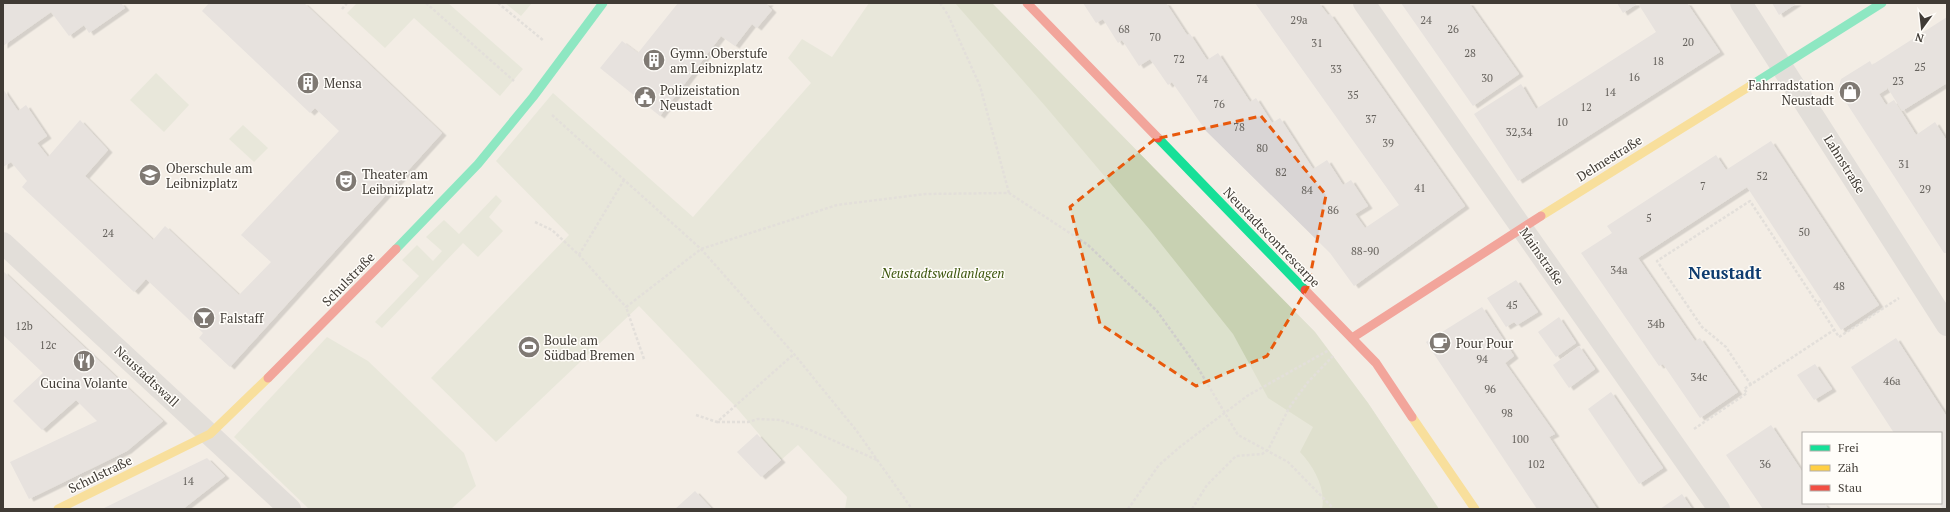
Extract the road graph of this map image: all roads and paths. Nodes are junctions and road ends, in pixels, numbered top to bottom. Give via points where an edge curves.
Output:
1 (347, 3) edge
2 (426, 3) edge
3 (498, 3) edge
4 (603, 3) edge
5 (940, 3) edge
6 (1027, 3) edge
7 (1364, 3) edge
8 (1741, 3) edge
9 (1882, 3) edge
10 (342, 9) dead end
11 (563, 56) junction
12 (1782, 66) junction
13 (533, 97) junction
14 (624, 180) junction
15 (1009, 193) junction
16 (535, 222) dead end
17 (1522, 228) junction
18 (3, 244) edge
19 (701, 249) junction
20 (579, 255) junction
21 (1921, 284) junction
22 (1821, 301) dead end
23 (1817, 303) junction
24 (626, 307) junction
25 (1944, 313) edge
26 (1834, 330) junction
27 (1352, 338) junction
28 (794, 354) junction
29 (644, 359) dead end
30 (1751, 385) junction
31 (1226, 412) junction
32 (696, 415) dead end
33 (717, 422) junction
34 (210, 434) junction
35 (1673, 443) junction
36 (1268, 450) junction
37 (878, 460) junction
38 (58, 509) edge
39 (290, 509) edge
40 (912, 509) edge
41 (1128, 509) edge
42 (1192, 509) edge
43 (1334, 509) edge
44 (1475, 509) edge
45 (1719, 509) edge

1 - 10 path
2 - 13 path
3 - 11 path
4 - 11 street, Schulstraße
5 - 15 path via 980,86
6 - 27 street, Neustadtscontrescarpe
7 - 17 street, Mainstraße
8 - 12 street, Lahnstraße
9 - 12 street, Delmestraße
11 - 13 street, Schulstraße
12 - 17 street, Delmestraße
12 - 21 street, Lahnstraße
13 - 14 path
13 - 34 street, Schulstraße via 478,164 317,330
14 - 19 path
14 - 20 path
15 - 19 path via 925,194 837,205
15 - 31 path via 1088,245 1157,311
16 - 20 path via 552,230
17 - 27 street, Delmestraße
17 - 35 street, Mainstraße
18 - 34 street, Neustadtswall
19 - 24 path
19 - 28 path
20 - 24 path
21 - 25 street, Lahnstraße
21 - 26 path via 1839,337
22 - 23 path
23 - 26 path
23 - 30 path via 1750,201 1657,261 1702,327 1726,346
24 - 29 path
26 - 30 path
27 - 31 path via 1247,396
27 - 36 path via 1308,382 1289,408
27 - 44 street, Neustadtscontrescarpe via 1376,363
28 - 33 path
28 - 37 path
30 - 35 path via 1744,389 1747,393
31 - 36 path via 1238,434
31 - 41 path via 1159,465
32 - 33 path
33 - 37 path via 780,420 810,430
34 - 38 street, Schulstraße
34 - 39 street, Neustadtswall
35 - 45 street, Mainstraße
36 - 42 path via 1262,454 1236,456 1206,485
36 - 43 path via 1288,462
37 - 40 path

